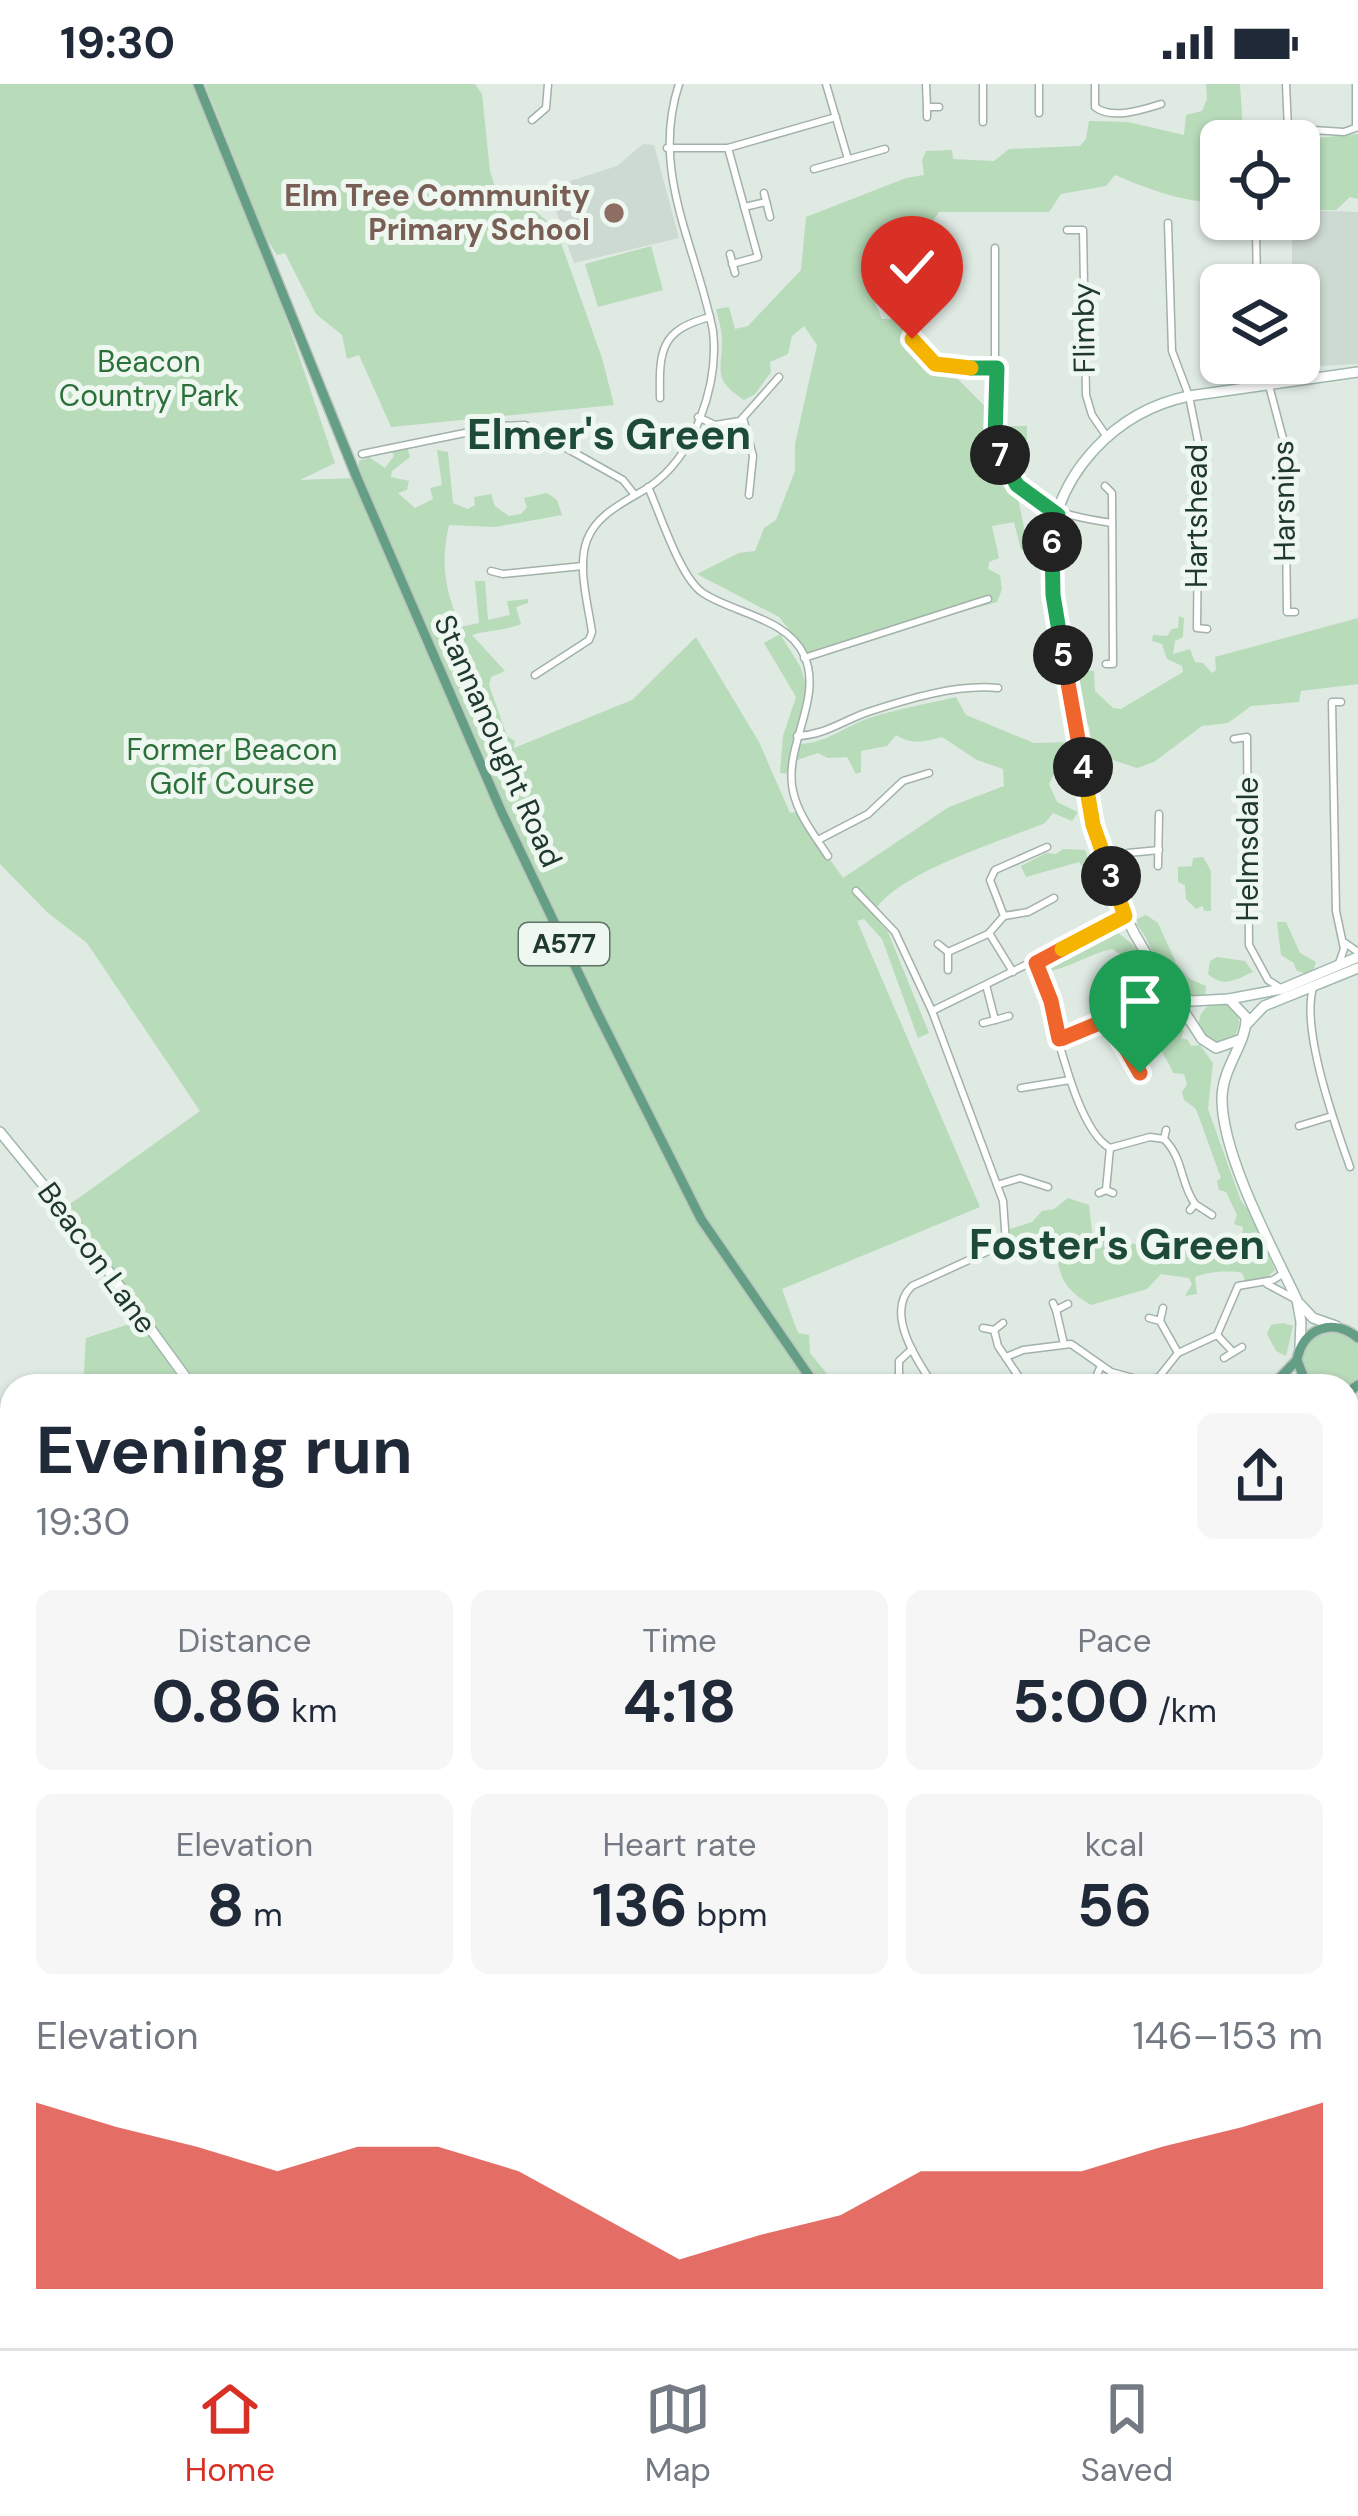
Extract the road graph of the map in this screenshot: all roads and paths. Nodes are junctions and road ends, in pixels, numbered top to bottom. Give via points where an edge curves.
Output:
1 (199, 84) edge
2 (548, 84) edge
3 (676, 84) edge
4 (826, 84) edge
5 (926, 84) edge
6 (983, 84) edge
7 (1039, 84) edge
8 (1095, 84) edge
9 (1286, 84) edge
10 (1356, 84) edge
11 (1161, 104) dead end
12 (939, 107) dead end
13 (1040, 113) dead end
14 (836, 118) junction
15 (532, 120) dead end
16 (983, 122) dead end
17 (1357, 126) edge
18 (667, 148) junction
19 (728, 148) junction
20 (884, 149) dead end
21 (848, 160) junction
22 (814, 169) dead end
23 (744, 207) junction
24 (770, 217) dead end
25 (1168, 224) dead end
26 (1067, 230) dead end
27 (995, 248) dead end
28 (730, 254) dead end
29 (905, 270) dead end
30 (710, 317) junction
31 (997, 368) junction
32 (1358, 372) edge
33 (1320, 376) edge
34 (779, 377) dead end
35 (1269, 384) joint
36 (1189, 396) junction
37 (660, 398) dead end
38 (698, 417) junction
39 (743, 418) junction
40 (1107, 437) junction
41 (362, 454) dead end
42 (1106, 486) dead end
43 (648, 487) junction
44 (634, 494) junction
45 (749, 495) dead end
46 (1058, 515) junction
47 (1112, 523) junction
48 (584, 566) junction
49 (491, 571) dead end
50 (988, 599) dead end
51 (1295, 613) dead end
52 (1207, 628) dead end
53 (804, 658) junction
54 (1106, 664) dead end
55 (535, 675) dead end
56 (998, 688) dead end
57 (1341, 701) dead end
58 (797, 736) junction
59 (1234, 739) dead end
60 (928, 773) dead end
61 (1159, 814) dead end
62 (818, 839) junction
63 (1047, 847) dead end
64 (1159, 850) junction
65 (828, 856) dead end
66 (1108, 866) junction
67 (1158, 866) dead end
68 (856, 892) dead end
69 (1054, 898) dead end
70 (1004, 916) junction
71 (1125, 916) junction
72 (989, 933) junction
73 (1343, 940) junction
74 (938, 944) dead end
75 (948, 952) junction
76 (1358, 955) edge
77 (1036, 963) junction
78 (1338, 965) junction
79 (1358, 968) edge
80 (948, 970) dead end
81 (1013, 972) junction
82 (1263, 972) junction
83 (1111, 982) dead end
84 (986, 985) junction
85 (1313, 988) junction
86 (1175, 993) junction
87 (1285, 994) junction
88 (1256, 996) junction
89 (1229, 998) junction
90 (1212, 999) junction
91 (932, 1011) junction
92 (1310, 1011) junction
93 (1010, 1016) dead end
94 (1109, 1019) junction
95 (995, 1020) junction
96 (982, 1023) dead end
97 (1246, 1025) junction
98 (1197, 1032) junction
99 (1059, 1039) junction
100 (1239, 1040) junction
101 (1216, 1048) junction
102 (1225, 1071) junction
103 (1140, 1073) dead end
104 (1071, 1080) junction
105 (1021, 1088) dead end
106 (1332, 1116) junction
107 (1299, 1126) dead end
108 (0, 1132) edge
109 (1110, 1148) junction
110 (1350, 1167) dead end
111 (998, 1185) junction
112 (1048, 1187) dead end
113 (1106, 1192) dead end
114 (1212, 1215) dead end
115 (1284, 1273) junction
116 (1263, 1282) junction
117 (1297, 1300) junction
118 (1068, 1304) dead end
119 (1163, 1308) dead end
120 (1149, 1318) dead end
121 (1160, 1321) junction
122 (1003, 1323) dead end
123 (1340, 1327) junction
124 (1358, 1327) edge
125 (983, 1328) dead end
126 (994, 1330) junction
127 (1217, 1335) junction
128 (1358, 1338) edge
129 (1064, 1344) junction
130 (1300, 1346) junction
131 (1242, 1347) dead end
132 (913, 1349) junction
133 (1232, 1351) junction
134 (1178, 1353) junction
135 (1006, 1358) junction
136 (1224, 1358) dead end
137 (1297, 1360) junction
138 (1101, 1366) junction
139 (183, 1374) edge
140 (808, 1374) edge
141 (899, 1374) edge
142 (927, 1374) edge
143 (1016, 1374) edge
144 (1097, 1374) edge
145 (1121, 1374) edge
146 (1162, 1374) edge
147 (1284, 1374) edge
148 (1302, 1374) edge

1 - 140 main road, Stannanought Road / A577 via 502,813 701,1219
2 - 15 street via 546,108
3 - 18 street
4 - 14 street
5 - 12 street via 927,112
6 - 16 street
7 - 13 street
8 - 11 street via 1102,113
9 - 17 street via 1284,128
10 - 17 street
14 - 19 street
14 - 21 street
18 - 19 street
18 - 30 street
19 - 23 street
20 - 21 street
21 - 22 street
23 - 24 street via 765,197
23 - 28 street via 758,257 734,269
25 - 36 street via 1172,351
26 - 40 street, Flimby via 1083,230 1086,394
27 - 31 street
29 - 31 street via 910,334 919,349 940,366
30 - 37 street via 669,338
30 - 38 street via 713,371
31 - 46 street via 995,440 1003,467
32 - 33 street
34 - 39 street
35 - 36 street
35 - 51 street, Harsnips via 1284,436 1287,612
36 - 40 street via 1135,416
36 - 52 street, Hartshead via 1198,446 1197,628
38 - 39 street via 715,425
38 - 43 street via 674,463
39 - 45 street via 753,456
40 - 46 street via 1074,473
41 - 44 street via 524,425 623,479
42 - 47 street
43 - 44 street
43 - 53 street via 702,592 787,636
44 - 48 street via 593,527
46 - 47 street
46 - 66 street via 1053,595 1093,825
47 - 54 street via 1113,664
48 - 49 street
48 - 55 street via 589,640
50 - 53 street
53 - 58 street via 808,688
56 - 58 street via 940,694
57 - 73 street via 1332,701
58 - 62 street via 793,790
59 - 82 street, Helmsdale via 1247,736 1248,935
60 - 62 street via 903,781 868,814
61 - 64 street
62 - 65 street
63 - 70 street via 995,870 990,880
64 - 66 street via 1128,853
64 - 67 street
66 - 71 street
68 - 91 street via 895,932
69 - 70 street
70 - 72 street
71 - 77 street
71 - 86 street
72 - 75 street
72 - 81 street
73 - 76 street
73 - 78 street
74 - 75 street
75 - 80 street
76 - 78 street
77 - 81 street
77 - 99 street
78 - 87 street
79 - 85 street
81 - 84 street
82 - 87 street
82 - 88 street
83 - 94 street
84 - 91 street
84 - 95 street
85 - 87 street
85 - 92 street
86 - 90 street
86 - 98 street
87 - 88 street
87 - 92 street
87 - 97 street
88 - 89 street
89 - 90 street
89 - 97 street
90 - 98 street via 1199,1009
91 - 111 street
92 - 106 street
93 - 95 street
94 - 99 street
94 - 103 street
95 - 96 street
97 - 100 street
98 - 101 street
99 - 104 street
100 - 101 street
100 - 102 street
101 - 102 street
102 - 115 street via 1229,1141
104 - 105 street
104 - 109 street via 1095,1138
106 - 107 street
106 - 110 street
108 - 139 street, Beacon Lane
109 - 113 street
109 - 114 street via 1165,1135 1182,1163 1192,1207
111 - 112 street via 1020,1178
111 - 132 street via 1006,1244 905,1292 902,1319
115 - 116 street
115 - 117 street
116 - 117 street
116 - 127 street via 1238,1286
117 - 123 street via 1313,1318
117 - 130 street
118 - 129 street via 1054,1306
119 - 121 street
120 - 121 street
121 - 134 street
122 - 126 street
123 - 124 main road
123 - 128 main road
123 - 130 main road via 1316,1330
125 - 126 street
126 - 135 street
127 - 133 street
127 - 134 street
129 - 135 street
129 - 138 street
130 - 137 main road
131 - 133 street
132 - 141 street via 899,1360
132 - 142 street
133 - 136 street
134 - 146 street
135 - 143 street
137 - 147 main road
137 - 148 main road
138 - 144 street
138 - 145 street

